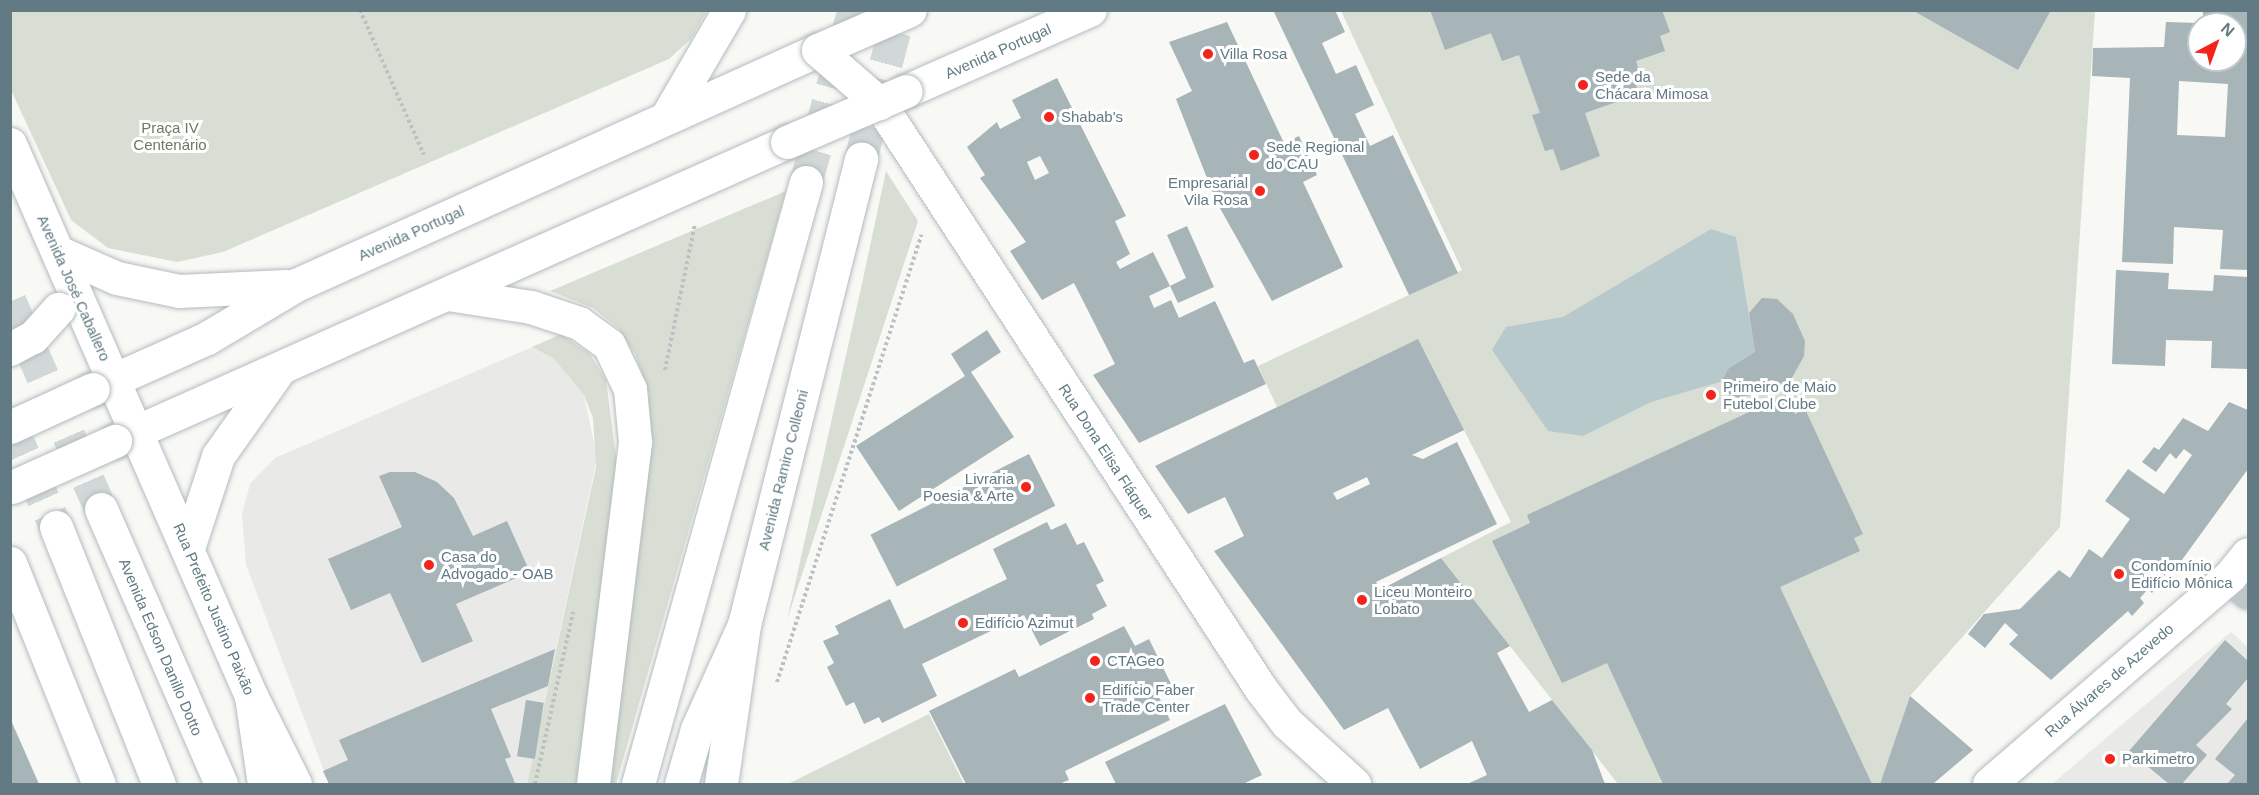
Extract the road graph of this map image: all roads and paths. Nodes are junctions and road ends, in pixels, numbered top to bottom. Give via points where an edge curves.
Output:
1 (360, 10) edge
2 (729, 10) edge
3 (910, 10) edge
4 (1090, 10) edge
5 (815, 51) junction
6 (892, 97) junction
7 (666, 118) junction
8 (10, 144) edge
9 (424, 155) dead end
10 (861, 158) tunnel mouth
11 (704, 180) junction
12 (806, 182) tunnel mouth
13 (943, 203) junction
14 (58, 252) junction
15 (296, 285) junction
16 (446, 294) junction
17 (64, 296) junction
18 (10, 350) edge
19 (281, 367) junction
20 (104, 384) junction
21 (632, 402) junction
22 (10, 427) edge
23 (126, 436) junction
24 (11, 488) edge
25 (101, 509) tunnel mouth
26 (56, 527) tunnel mouth
27 (188, 548) junction
28 (10, 563) edge
29 (2242, 574) edge
30 (574, 609) dead end
31 (744, 625) junction
32 (772, 695) dead end
33 (251, 696) junction
34 (99, 784) edge
35 (159, 784) edge
36 (221, 784) edge
37 (264, 784) edge
38 (295, 784) edge
39 (535, 784) edge
40 (593, 784) edge
41 (638, 784) edge
42 (681, 784) edge
43 (721, 784) edge
44 (1354, 784) edge
45 (1989, 784) edge

1 - 9 path
2 - 7 main road
3 - 5 main road, Avenida Portugal, bridge
4 - 6 main road, Avenida Portugal
5 - 6 main road, Rua Dona Elisa Fláquer, bridge
5 - 7 main road, Avenida Portugal
6 - 11 main road, Avenida Portugal, bridge
6 - 13 main road, Rua Dona Elisa Fláquer via 896,130
7 - 15 main road, Avenida Portugal
8 - 14 main road, Avenida José Caballero
10 - 31 main road, Avenida Ramiro Colleoni
11 - 16 main road
11 - 21 path via 660,391
12 - 41 main road
13 - 32 path via 928,213
13 - 44 main road, Rua Dona Elisa Fláquer via 1261,689 1287,723
14 - 15 main road via 117,278 179,291
14 - 17 main road, Avenida José Caballero
15 - 20 main road, Avenida Portugal via 207,338
16 - 19 main road
16 - 21 main road via 531,307 579,323 613,352
17 - 18 main road, bridge via 33,337
17 - 20 main road, Avenida José Caballero
19 - 23 main road
19 - 27 main road via 218,456
20 - 22 main road, Avenida Portugal, bridge
20 - 23 main road, Avenida José Caballero
21 - 40 main road via 635,442
23 - 24 main road, bridge
23 - 27 main road, Rua Prefeito Justino Paixão
25 - 36 main road, Avenida Edson Danillo Dotto
26 - 35 main road
27 - 33 main road, Rua Prefeito Justino Paixão
28 - 34 main road
29 - 45 main road, Rua Álvares de Azevedo
30 - 39 path
31 - 42 main road via 697,729
31 - 43 main road, Avenida Ramiro Colleoni
33 - 37 main road
33 - 38 main road, Rua Prefeito Justino Paixão

